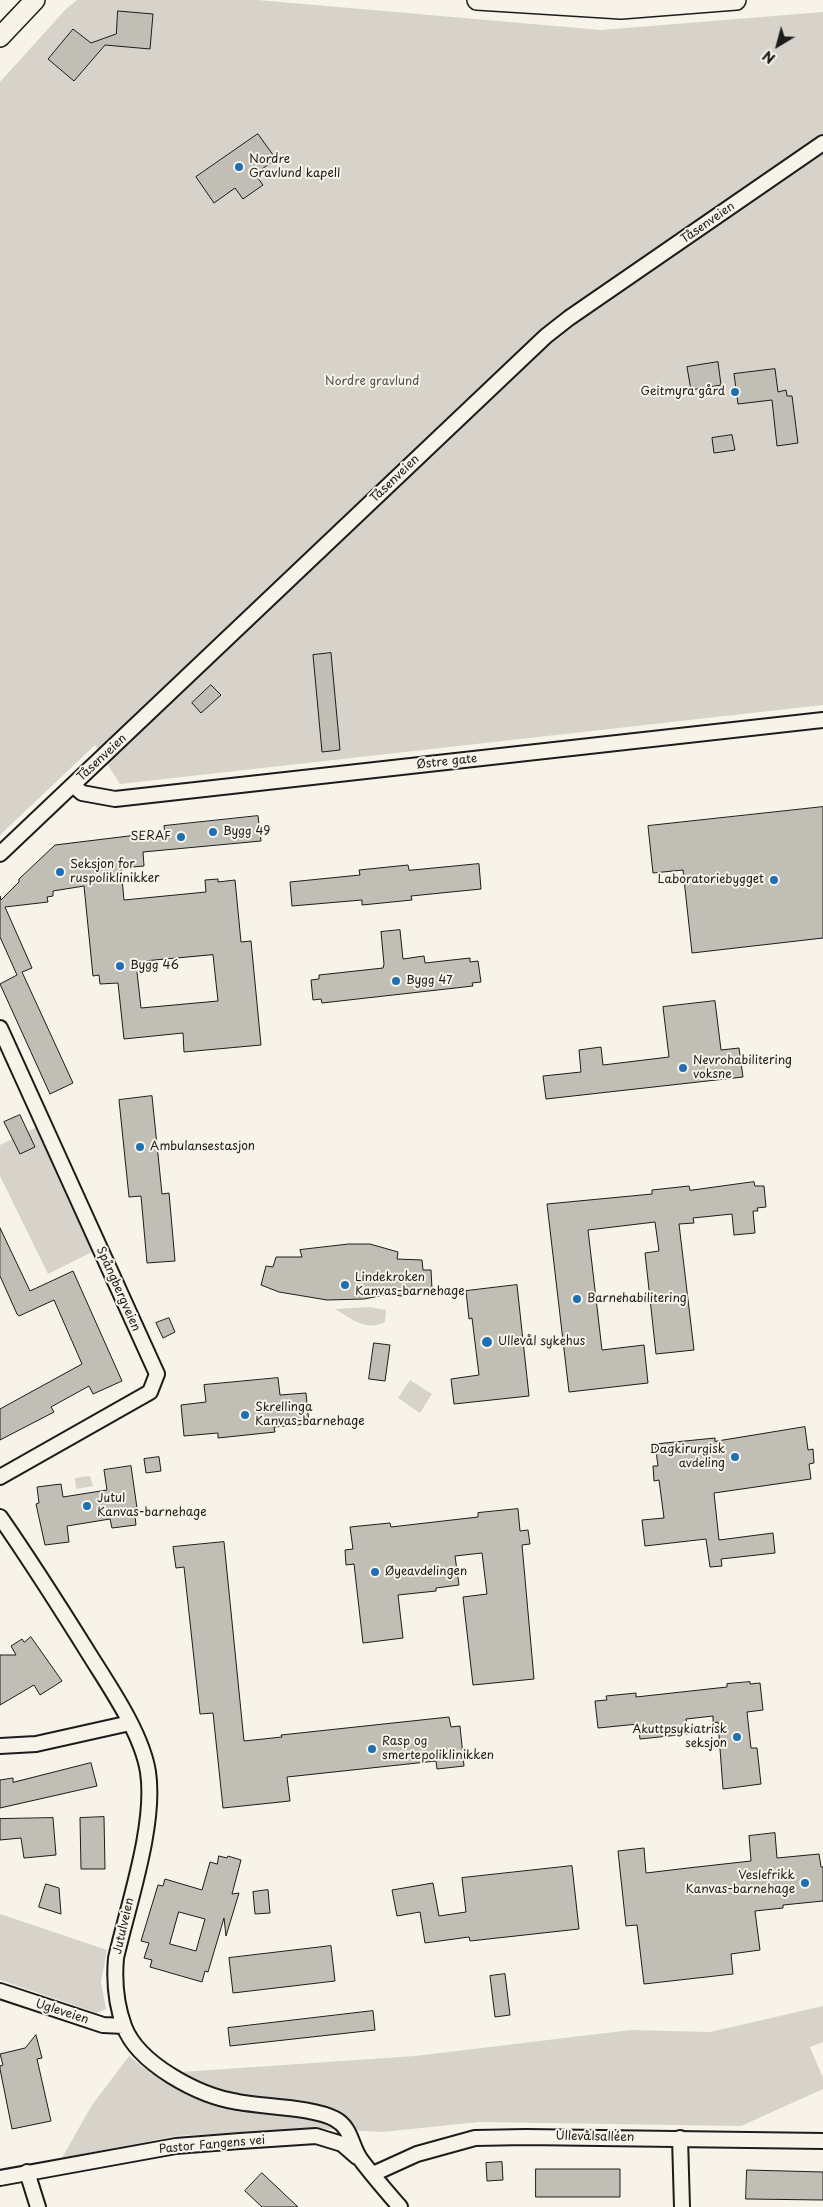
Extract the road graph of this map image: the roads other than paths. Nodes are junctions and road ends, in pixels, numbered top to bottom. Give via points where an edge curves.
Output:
1 (35, 0) edge
2 (477, 0) edge
3 (736, 0) edge
4 (0, 36) edge
5 (823, 144) edge
6 (823, 720) edge
7 (73, 786) junction
8 (0, 854) edge
9 (0, 1028) edge
10 (0, 1477) edge
11 (0, 1517) edge
12 (130, 1723) junction
13 (0, 1746) edge
14 (0, 1991) edge
15 (124, 2026) junction
16 (680, 2138) junction
17 (823, 2141) edge
18 (360, 2159) junction
19 (27, 2172) junction
20 (373, 2174) junction
21 (0, 2178) edge
22 (38, 2207) edge
23 (400, 2207) edge
24 (682, 2207) edge

1 - 4 street
2 - 3 street via 621,9
5 - 7 street, Tåsenveien via 546,336
6 - 7 street, Østre gate via 116,800 82,793
7 - 8 street, Tåsenveien
9 - 10 street, Spångbergveien via 157,1374 150,1392
11 - 12 street, Jutulveien via 43,1580
12 - 13 street via 36,1744
12 - 15 street, Jutulveien via 148,1771 149,1788 148,1819 113,1978
14 - 15 street, Ugleveien via 104,2025
15 - 18 street, Jutulveien via 135,2044 154,2063 195,2088 235,2102 317,2113 334,2119 348,2132
16 - 17 street, Ullevålsalléen
16 - 20 street, Ullevålsalléen via 475,2138 417,2154
16 - 24 street
18 - 19 street, Pastor Fangens vei via 342,2144 316,2136 176,2146
18 - 20 street, Jutulveien
19 - 21 street, Pastor Fangens vei
19 - 22 street
20 - 23 street, Jutulveien

